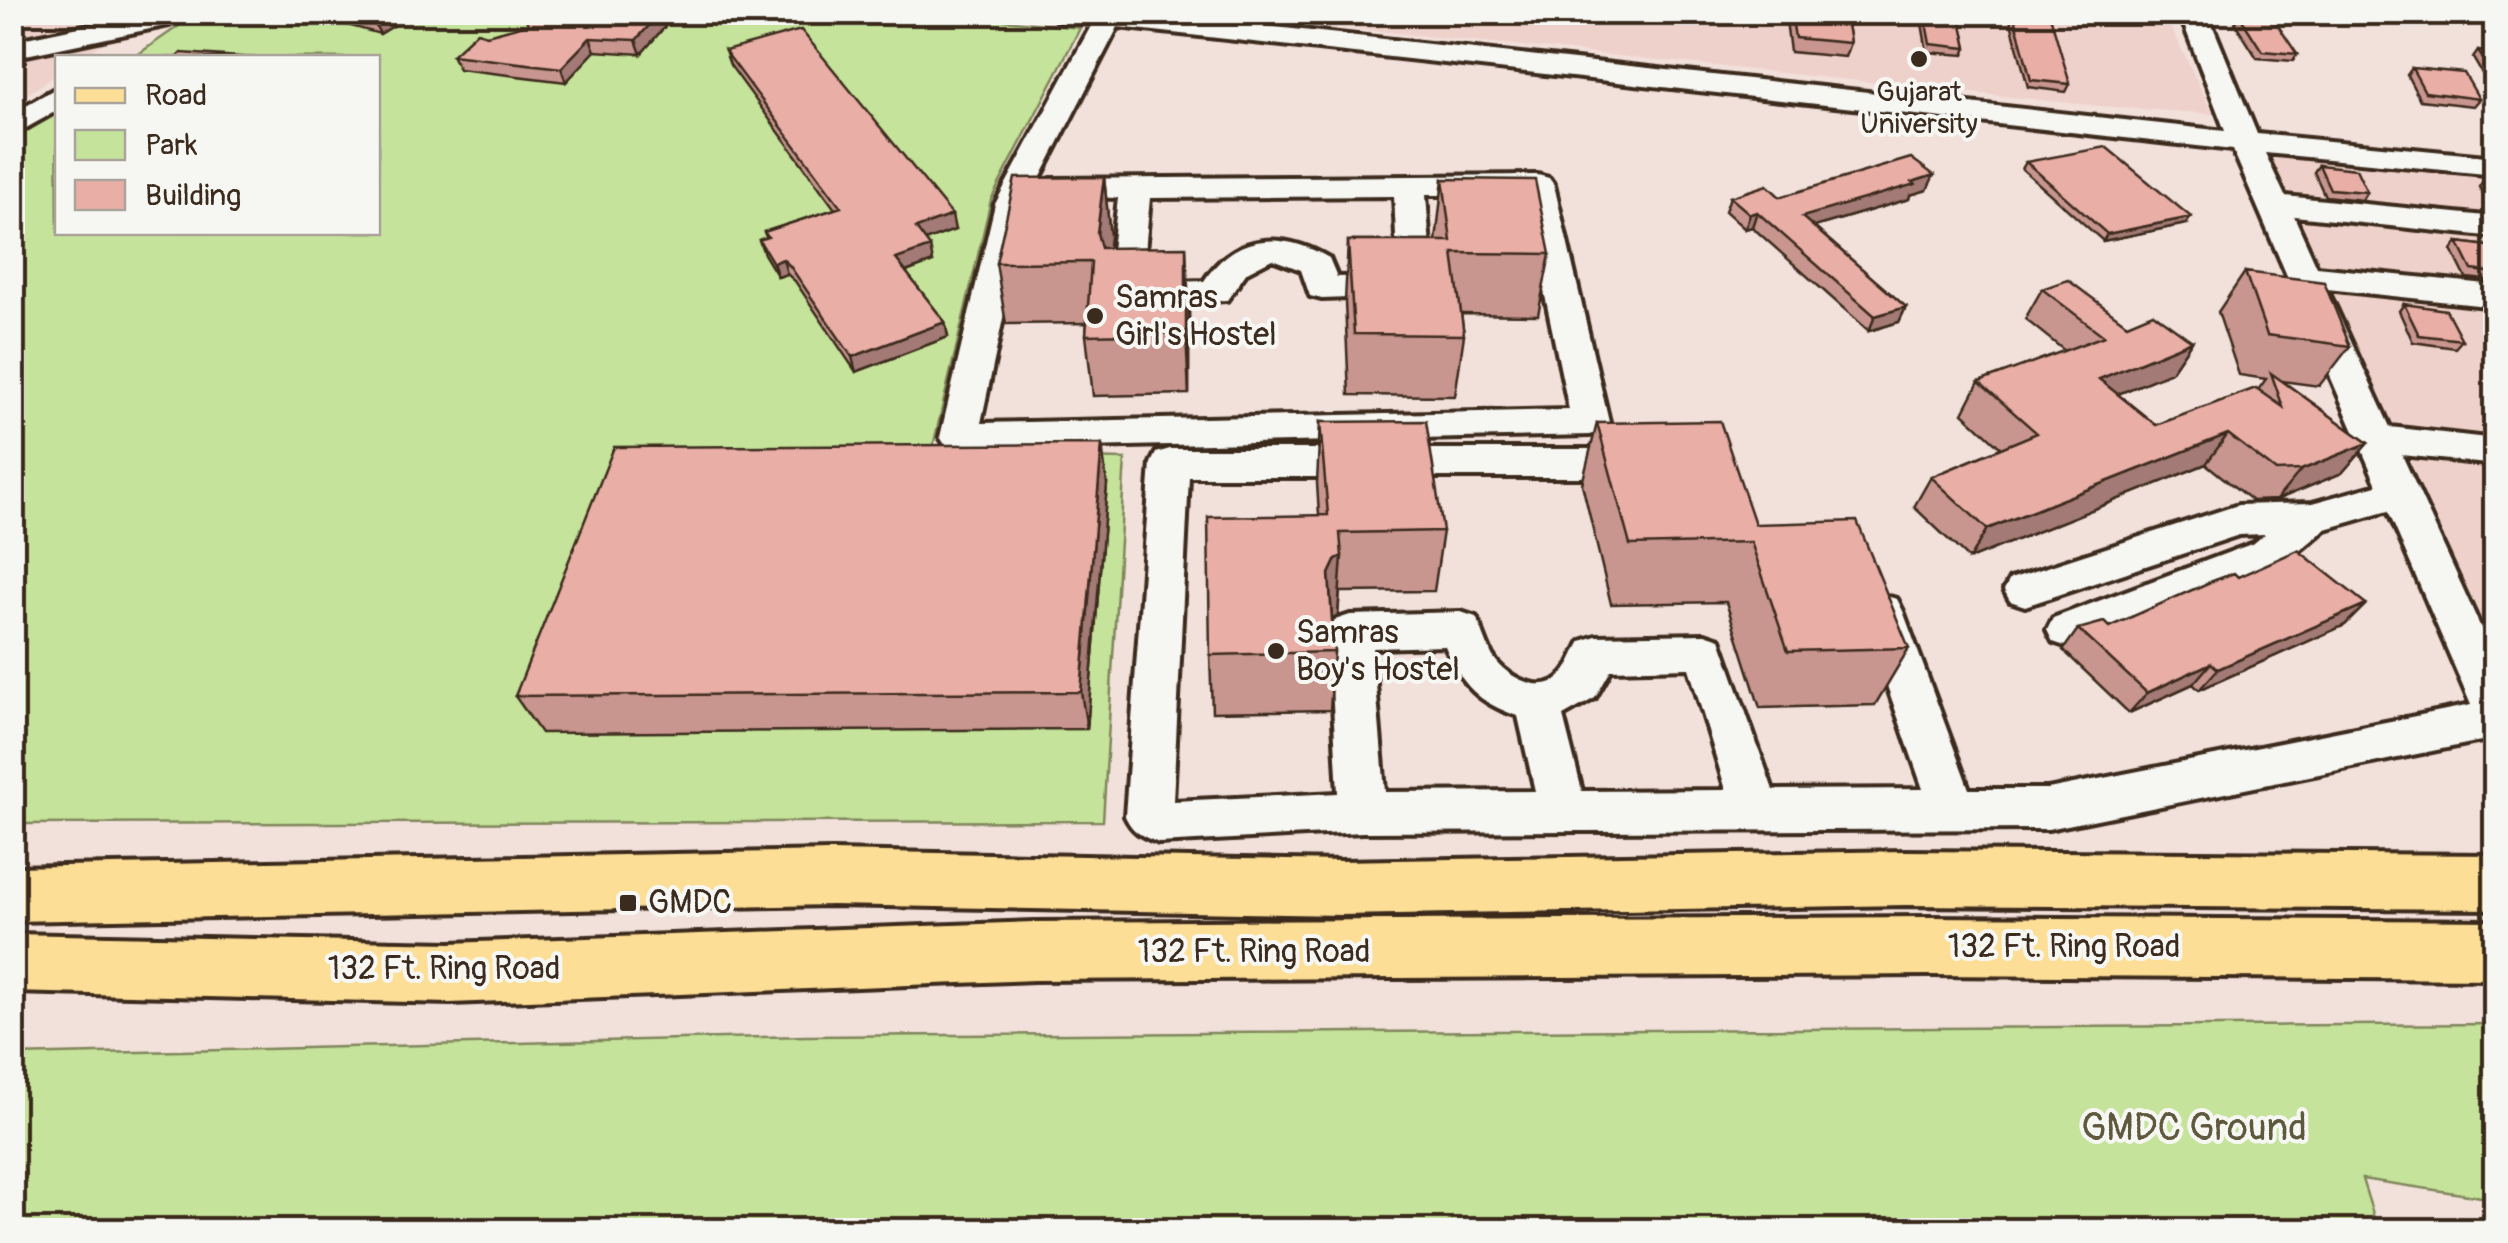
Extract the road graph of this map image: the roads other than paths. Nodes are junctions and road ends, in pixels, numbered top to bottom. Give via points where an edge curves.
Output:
1 (1056, 12) edge
2 (2193, 12) edge
3 (172, 15) edge
4 (1109, 18) junction
5 (12, 50) edge
6 (114, 55) edge
7 (55, 98) edge
8 (12, 128) edge
9 (2245, 142) junction
10 (2496, 166) edge
11 (1410, 186) junction
12 (1268, 188) junction
13 (1135, 189) junction
14 (1018, 190) junction
15 (2273, 204) junction
16 (2496, 226) edge
17 (1270, 248) junction
18 (2304, 276) junction
19 (2496, 296) edge
20 (2376, 439) junction
21 (2496, 452) edge
22 (1676, 463) edge
23 (2400, 493) junction
24 (2312, 518) junction
25 (1868, 579) edge
26 (2025, 590) dead end
27 (2068, 630) dead end
28 (1538, 704) junction
29 (2496, 711) edge
30 (2496, 719) edge
31 (1953, 809) junction
32 (1756, 810) junction
33 (1564, 811) junction
34 (1363, 812) junction
35 (2496, 882) edge
36 (12, 894) edge
37 (2496, 950) edge
38 (12, 963) edge

1 - 4 street
2 - 9 street
3 - 5 street
3 - 6 street
4 - 9 street
4 - 14 street
7 - 8 street
9 - 10 street
9 - 15 street
11 - 12 street
11 - 14 street via 1538,186 1590,422 959,437
11 - 17 street via 1416,286 1322,288 1317,265 1298,251
12 - 13 street
12 - 17 street
13 - 14 street
13 - 17 street via 1124,294 1215,292 1227,270 1251,252
15 - 16 street
15 - 18 street
18 - 19 street
18 - 20 street
20 - 21 street
20 - 23 street
22 - 34 street via 1170,463 1148,816 1159,822
23 - 24 street
23 - 29 street
24 - 26 street via 2238,520
24 - 27 street via 2268,554
25 - 31 street
28 - 32 street via 1567,697 1589,679 1596,653 1705,650
28 - 33 street
28 - 34 street via 1490,683 1470,656 1461,628 1350,632
30 - 31 street via 2048,809
31 - 32 street
32 - 33 street
33 - 34 street
35 - 36 main road, 132 Ft. Ring Road via 1905,878 1341,888 832,878
37 - 38 main road, 132 Ft. Ring Road via 1034,951 450,973

